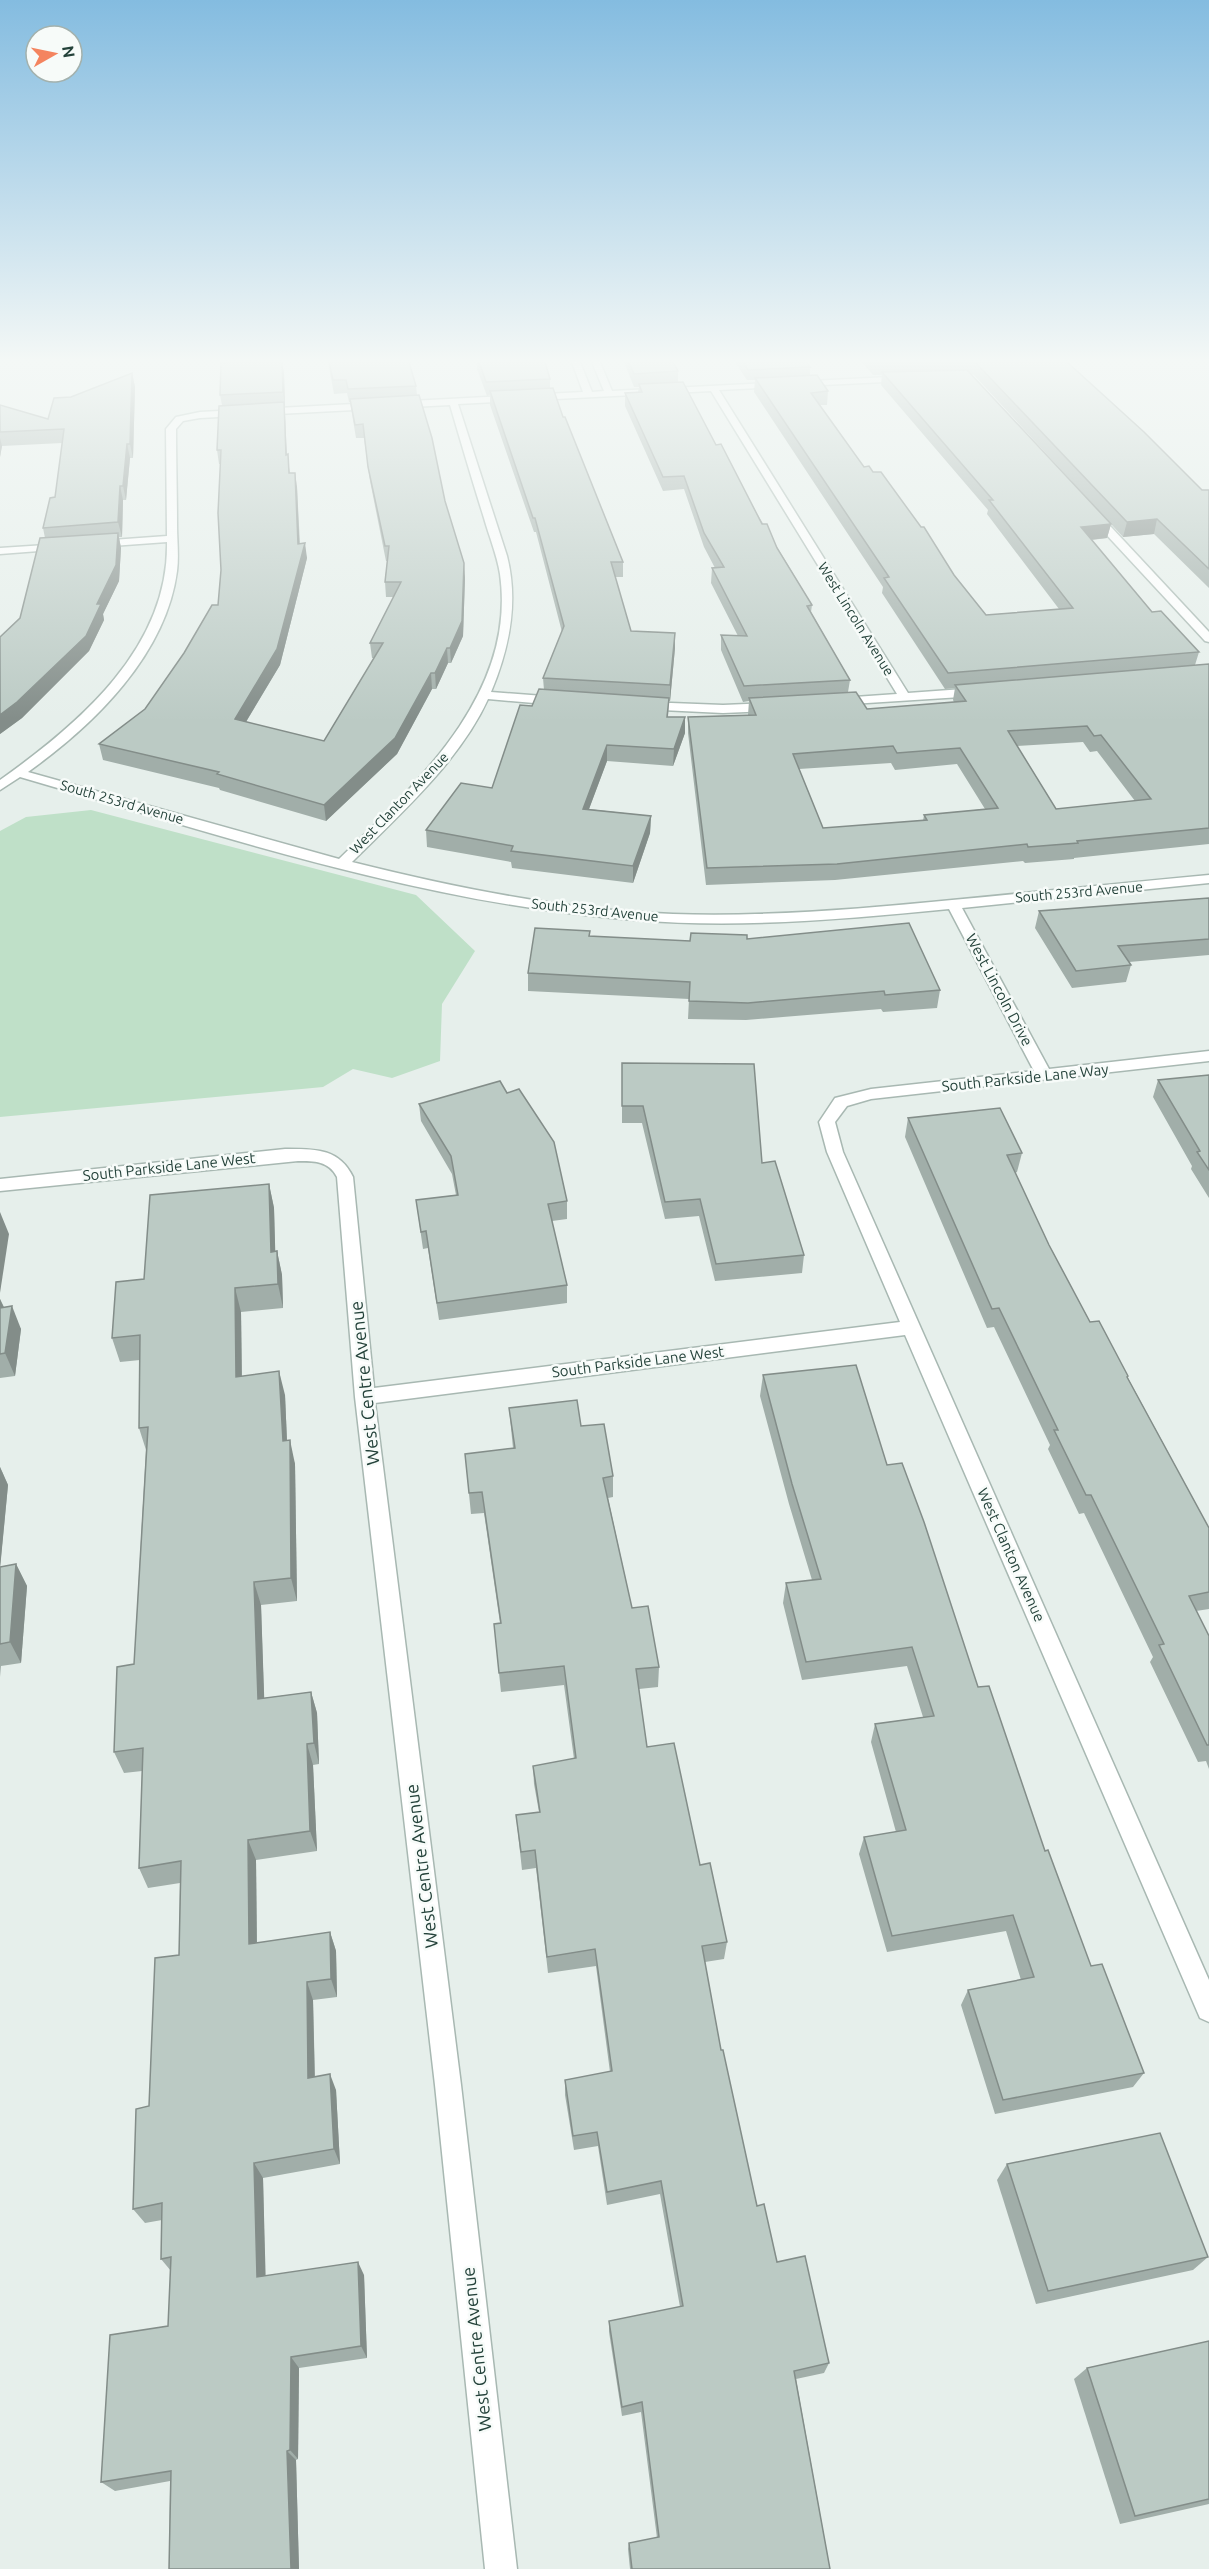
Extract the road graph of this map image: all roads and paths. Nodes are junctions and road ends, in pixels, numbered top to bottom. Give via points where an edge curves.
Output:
1 (171, 482) edge
2 (477, 482) edge
3 (772, 482) edge
4 (1089, 509) edge
5 (172, 539) junction
6 (92, 544) edge
7 (69, 546) edge
8 (0, 551) edge
9 (1209, 639) edge
10 (987, 691) edge
11 (484, 695) junction
12 (905, 698) junction
13 (566, 701) edge
14 (821, 704) edge
15 (635, 706) edge
16 (786, 706) edge
17 (19, 773) junction
18 (0, 786) edge
19 (342, 864) junction
20 (1209, 879) edge
21 (952, 904) junction
22 (1209, 1056) edge
23 (1045, 1076) junction
24 (841, 1102) joint
25 (338, 1165) joint
26 (0, 1185) edge
27 (912, 1327) junction
28 (364, 1397) junction
29 (1209, 2009) edge
30 (501, 2569) edge

1 - 5 street
2 - 11 street, West Clanton Avenue via 506,579 506,628
3 - 12 street, West Lincoln Avenue
4 - 9 street
5 - 6 street
5 - 17 street via 165,602 130,666 80,724
7 - 8 street
10 - 12 street
11 - 13 street
11 - 19 street, West Clanton Avenue via 433,773
12 - 14 street
15 - 16 street
17 - 18 street
17 - 19 street, South 253rd Avenue
19 - 21 street, South 253rd Avenue via 495,897 637,916 767,919
20 - 21 street, South 253rd Avenue
21 - 23 street, West Lincoln Drive
22 - 23 street, South Parkside Lane Way
23 - 24 street, South Parkside Lane Way via 871,1094
24 - 27 street, West Clanton Avenue via 827,1122 835,1152
25 - 26 street, South Parkside Lane West via 327,1159 285,1155
25 - 28 street, West Centre Avenue via 348,1192
27 - 28 street, South Parkside Lane West
27 - 29 street, West Clanton Avenue
28 - 30 street, West Centre Avenue via 448,2085

